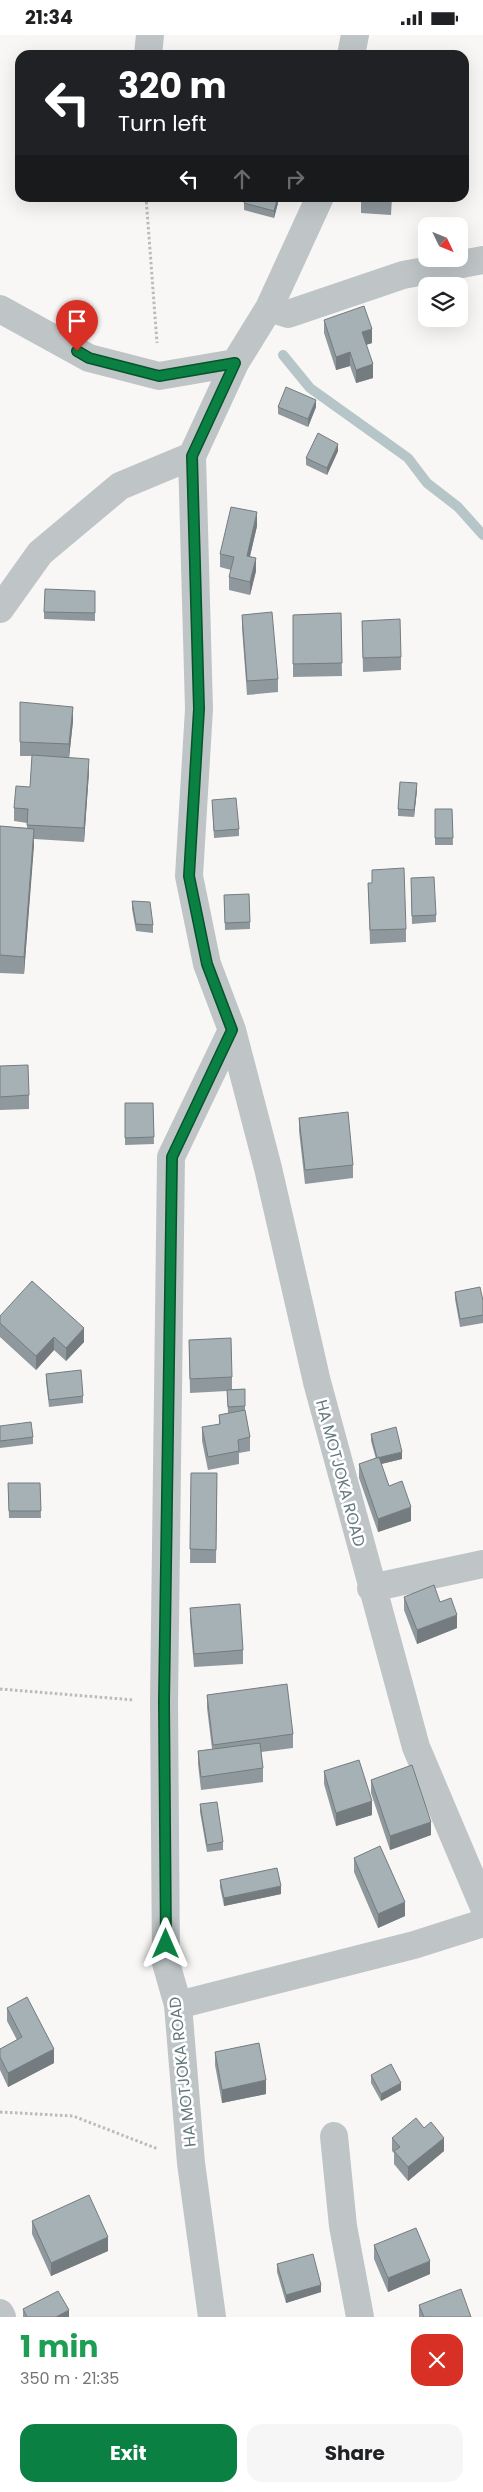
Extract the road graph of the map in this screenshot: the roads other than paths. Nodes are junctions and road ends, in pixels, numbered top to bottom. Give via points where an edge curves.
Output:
1 (150, 35) edge
2 (355, 35) edge
3 (148, 50) edge
4 (352, 50) edge
5 (318, 202) edge
6 (483, 261) edge
7 (269, 308) junction
8 (0, 309) edge
9 (235, 363) junction
10 (192, 456) junction
11 (0, 609) edge
12 (232, 1030) junction
13 (483, 1564) edge
14 (372, 1588) junction
15 (483, 1905) edge
16 (483, 1923) edge
17 (178, 2005) junction
18 (334, 2136) dead end
19 (0, 2313) edge
20 (2, 2317) edge
21 (212, 2317) edge
22 (360, 2317) edge

1 - 3 street
2 - 4 street
5 - 7 street, HA MOTJOKA ROAD
6 - 7 street via 403,275 288,314
7 - 9 street, HA MOTJOKA ROAD
8 - 9 street via 89,358 159,376
9 - 10 street, HA MOTJOKA ROAD
10 - 11 street via 120,485 40,553
10 - 12 street, HA MOTJOKA ROAD via 199,709 189,876 207,964
12 - 14 street, HA MOTJOKA ROAD via 268,1168 317,1382
12 - 17 street, HA MOTJOKA ROAD via 172,1157 164,1702 166,1963
13 - 14 street
14 - 15 street, HA MOTJOKA ROAD via 416,1747
16 - 17 street via 414,1945
17 - 21 street, HA MOTJOKA ROAD via 191,2163
18 - 22 street via 343,2226
19 - 20 street

